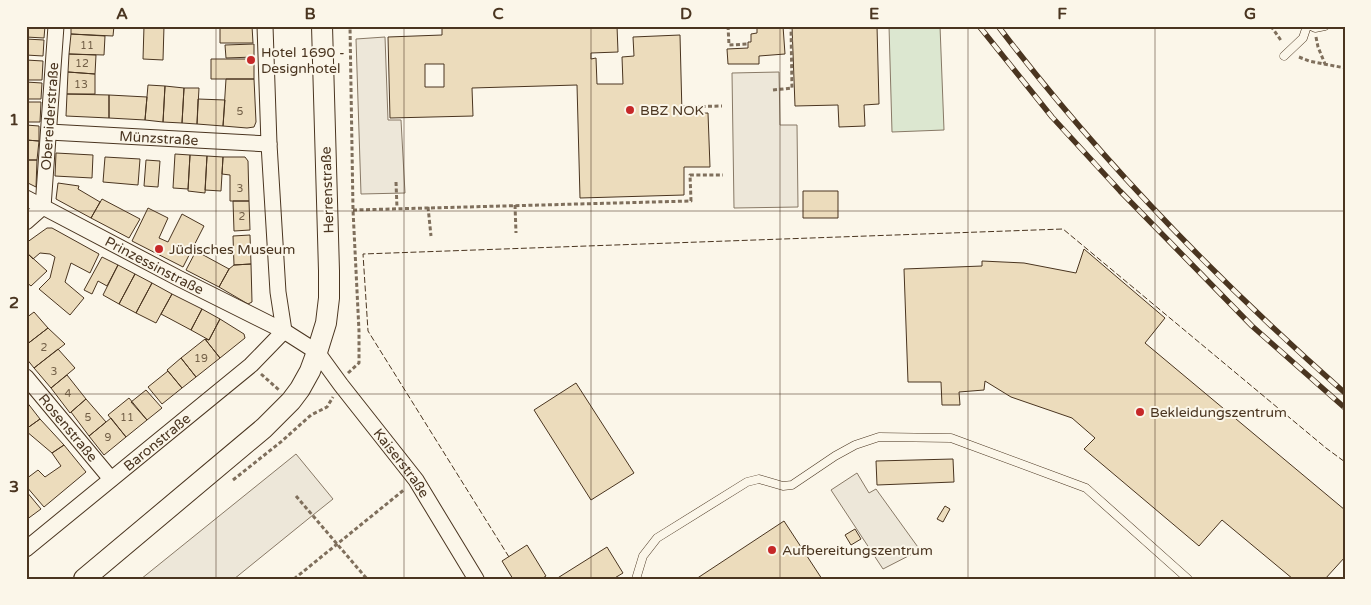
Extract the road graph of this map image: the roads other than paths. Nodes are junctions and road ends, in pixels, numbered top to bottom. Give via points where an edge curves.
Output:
1 (56, 26) edge
2 (265, 26) edge
3 (322, 26) edge
4 (1325, 26) edge
5 (1311, 27) edge
6 (1284, 56) dead end
7 (48, 132) junction
8 (269, 144) junction
9 (26, 198) edge
10 (43, 207) junction
11 (26, 222) edge
12 (284, 331) junction
13 (317, 352) junction
14 (26, 377) edge
15 (111, 479) junction
16 (26, 549) edge
17 (84, 579) edge
18 (476, 579) edge
19 (636, 579) edge
20 (1188, 579) edge

1 - 7 street, Obereiderstraße
2 - 8 street
3 - 13 main road, Herrenstraße via 329,298
4 - 5 lane
5 - 6 lane
7 - 8 street, Münzstraße
7 - 10 street, Obereiderstraße
8 - 12 street via 278,292
9 - 10 street, Prinzessinstraße
10 - 11 street
10 - 12 street, Prinzessinstraße
12 - 13 street, Prinzessinstraße
12 - 15 street, Baronstraße via 251,364
13 - 17 main road via 310,371 287,406
13 - 18 street, Kaiserstraße via 416,480
14 - 15 street, Rosenstraße
15 - 16 street, Baronstraße
19 - 20 lane via 643,556 657,538 747,482 759,479 783,486 792,485 855,444 878,437 901,436 951,438 1086,488

